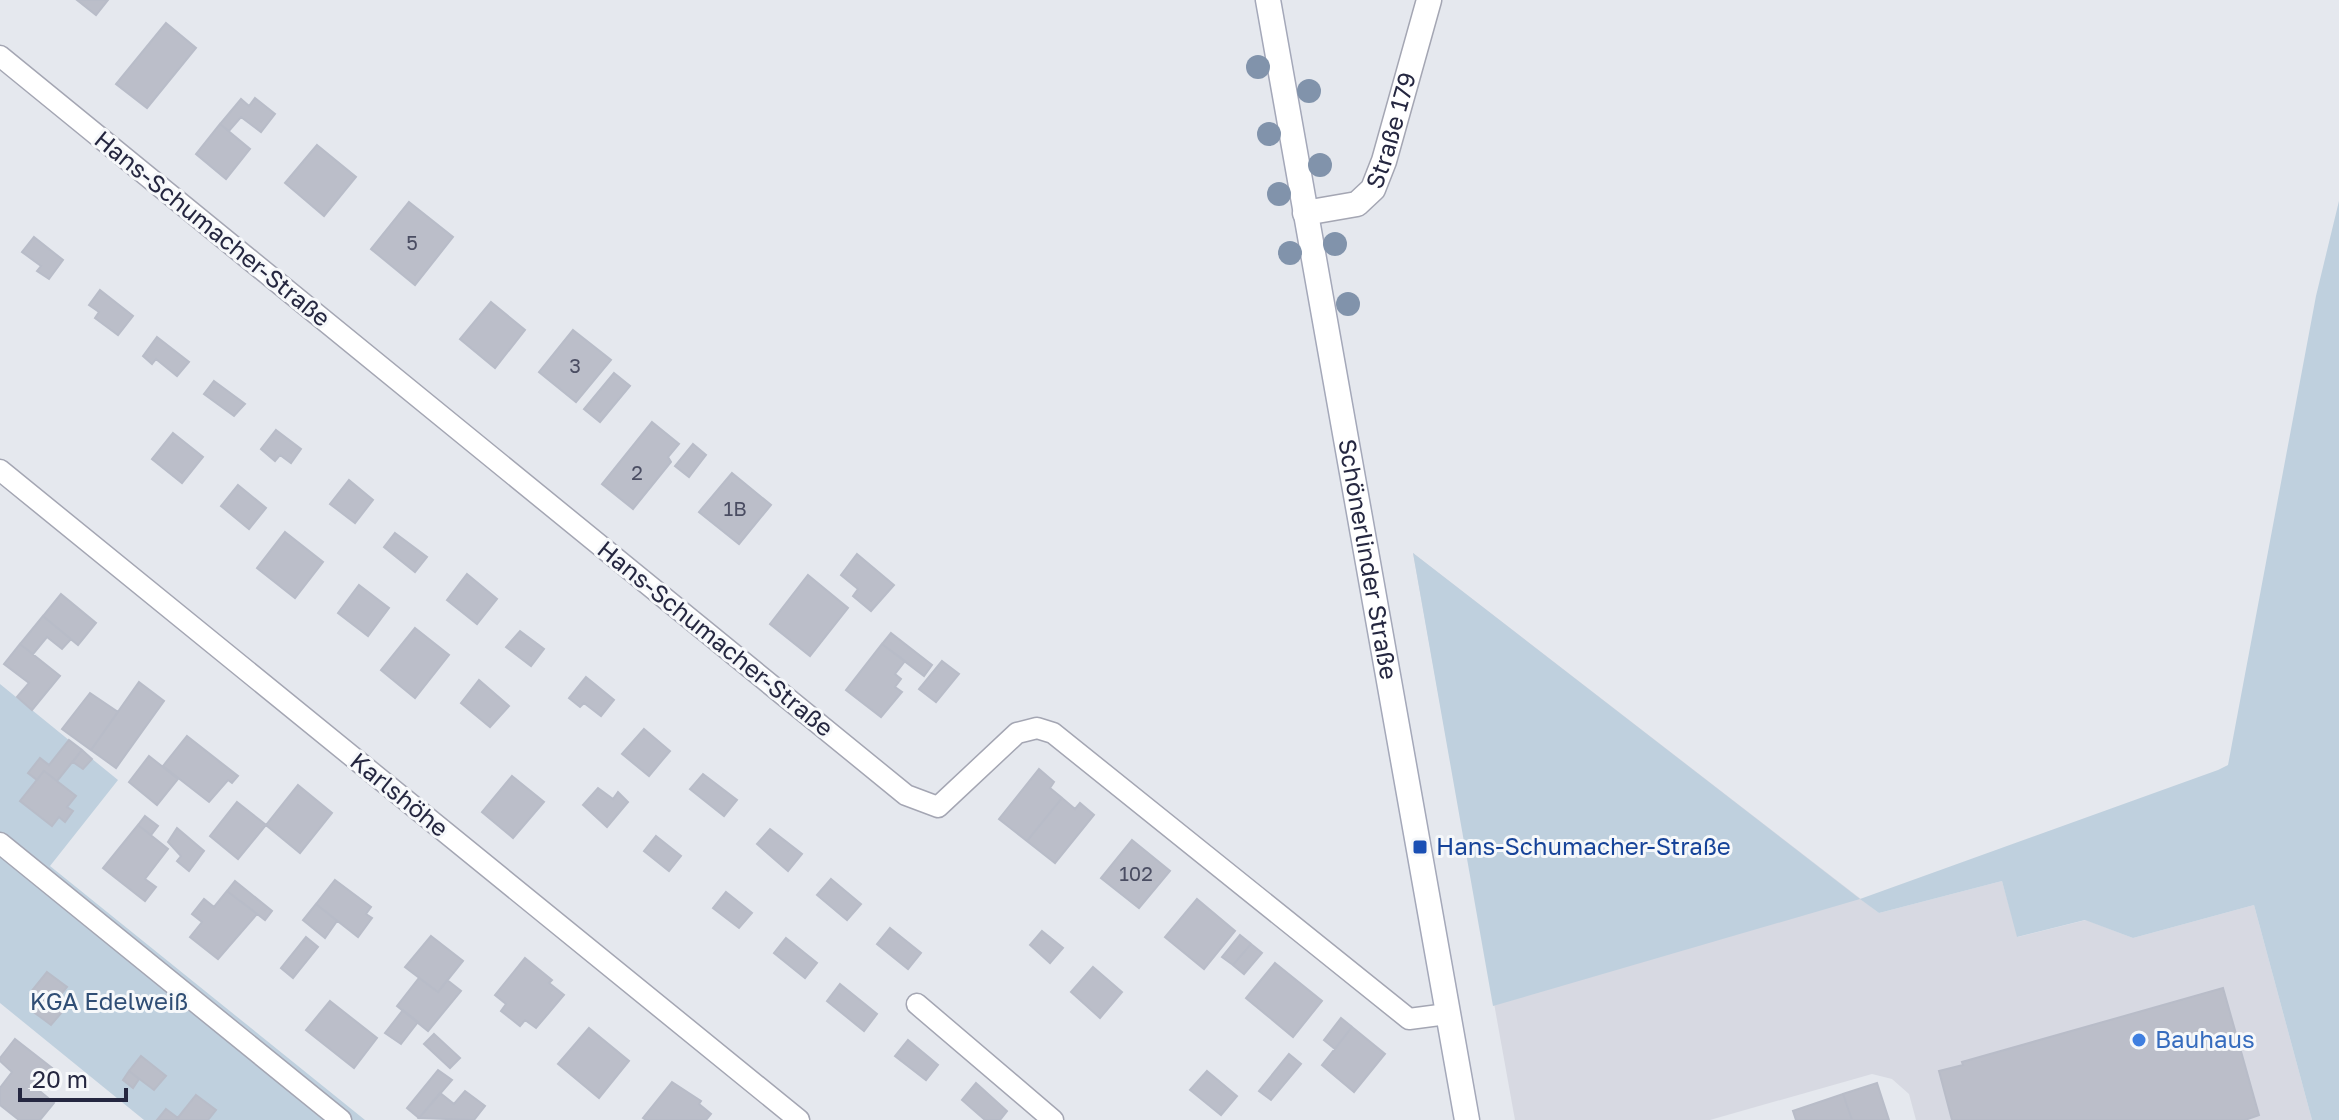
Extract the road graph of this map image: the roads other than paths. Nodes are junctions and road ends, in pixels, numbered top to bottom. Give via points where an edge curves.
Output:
1 (1268, 0) edge
2 (1429, 0) edge
3 (0, 56) edge
4 (1305, 213) junction
5 (0, 470) edge
6 (0, 843) edge
7 (917, 1004) dead end
8 (1447, 1014) junction
9 (341, 1120) edge
10 (799, 1120) edge
11 (1053, 1120) edge
12 (1467, 1120) edge

1 - 4 main road, Schönerlinder Straße
2 - 4 main road, Straße 179 via 1373,189 1357,204
3 - 8 lane, Hans-Schumacher-Straße via 906,795 938,807 1017,733 1037,728 1053,733 1409,1019
4 - 8 main road, Schönerlinder Straße
5 - 10 lane, Karlshöhe
6 - 9 lane
7 - 11 lane
8 - 12 main road, Schönerlinder Straße

